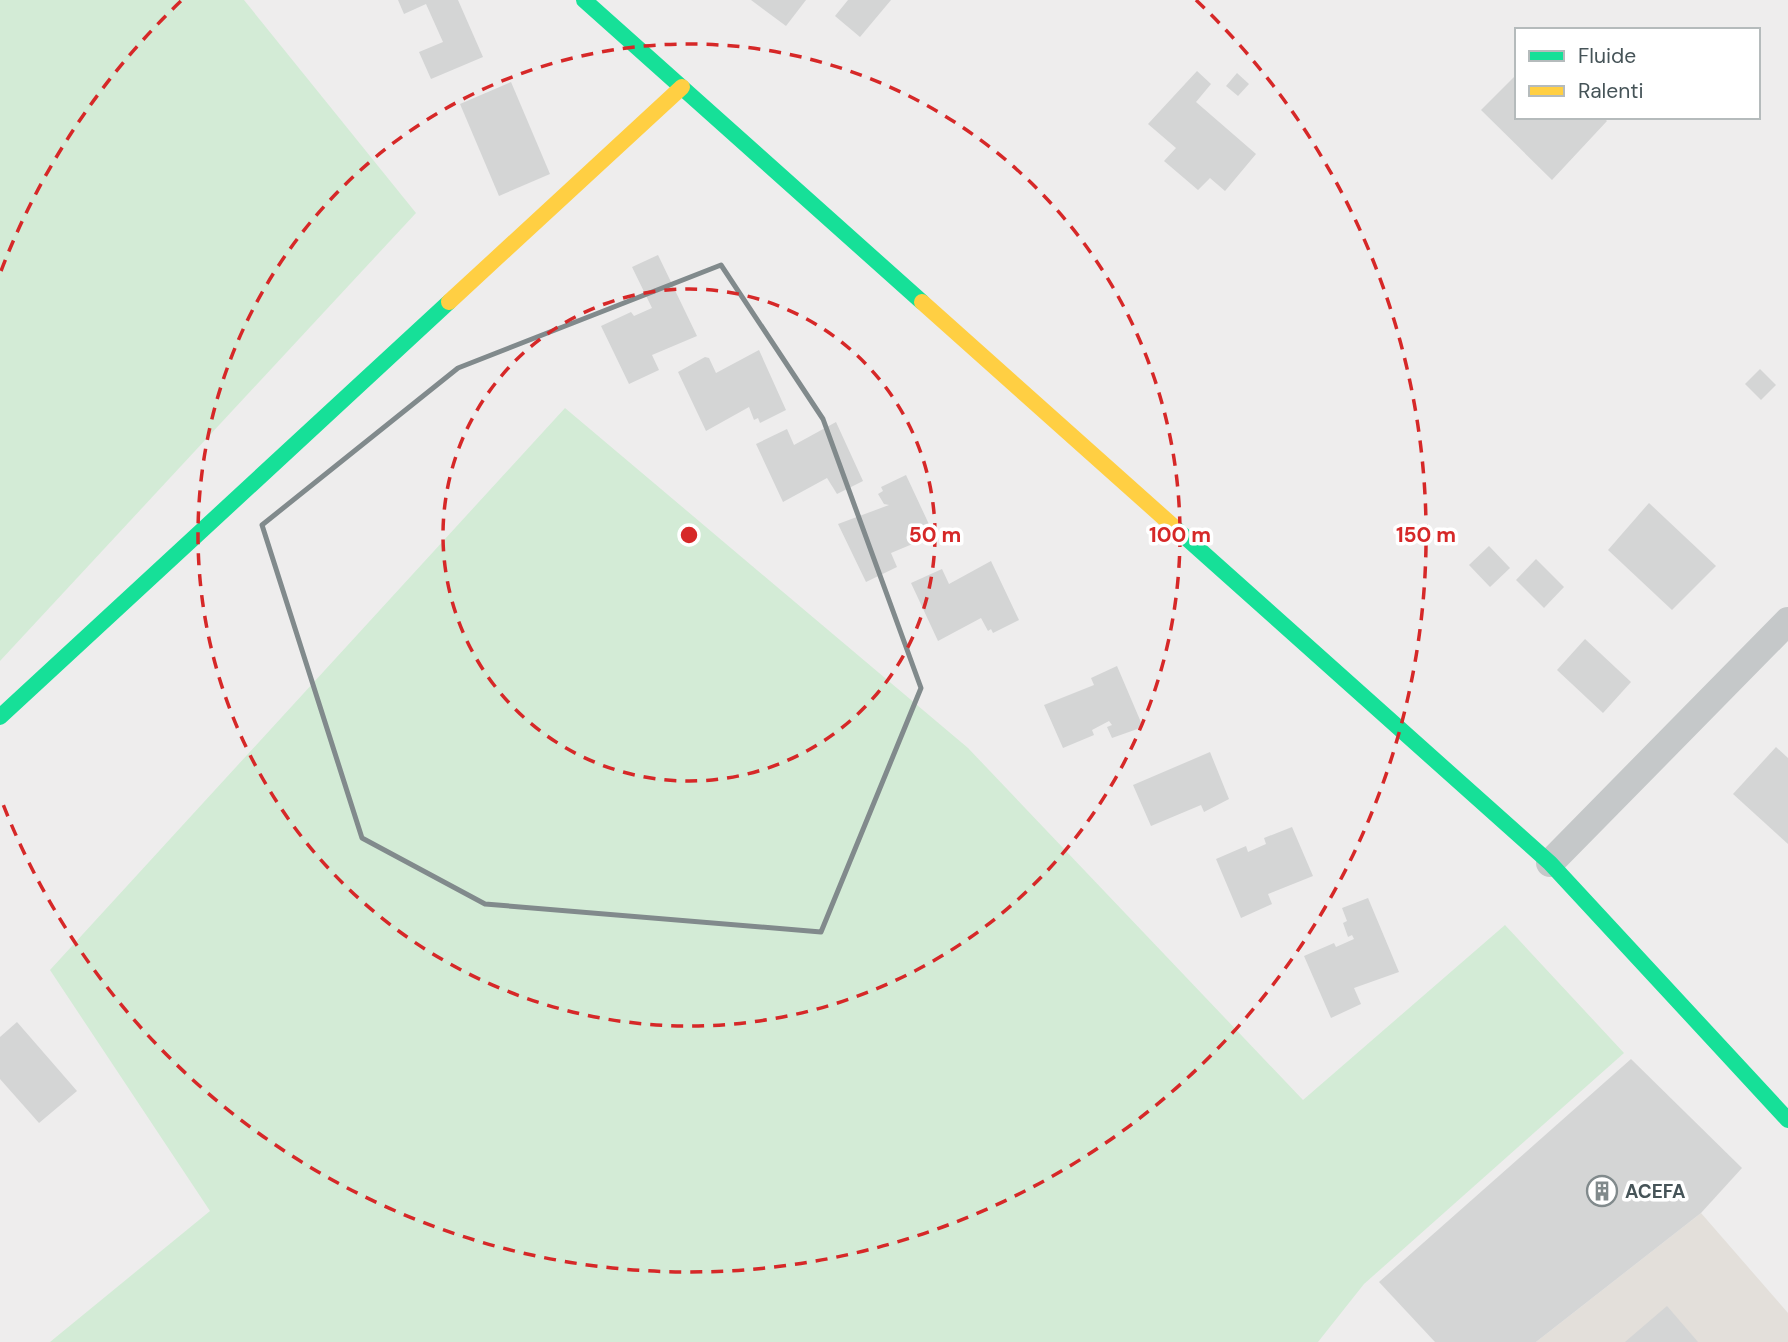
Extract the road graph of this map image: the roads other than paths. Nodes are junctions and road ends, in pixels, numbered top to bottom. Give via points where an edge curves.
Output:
1 (584, 0) edge
2 (682, 87) junction
3 (1788, 621) edge
4 (0, 717) edge
5 (1550, 863) junction
6 (1788, 1120) edge

1 - 2 street
2 - 4 street
2 - 5 street
3 - 5 street
5 - 6 street

